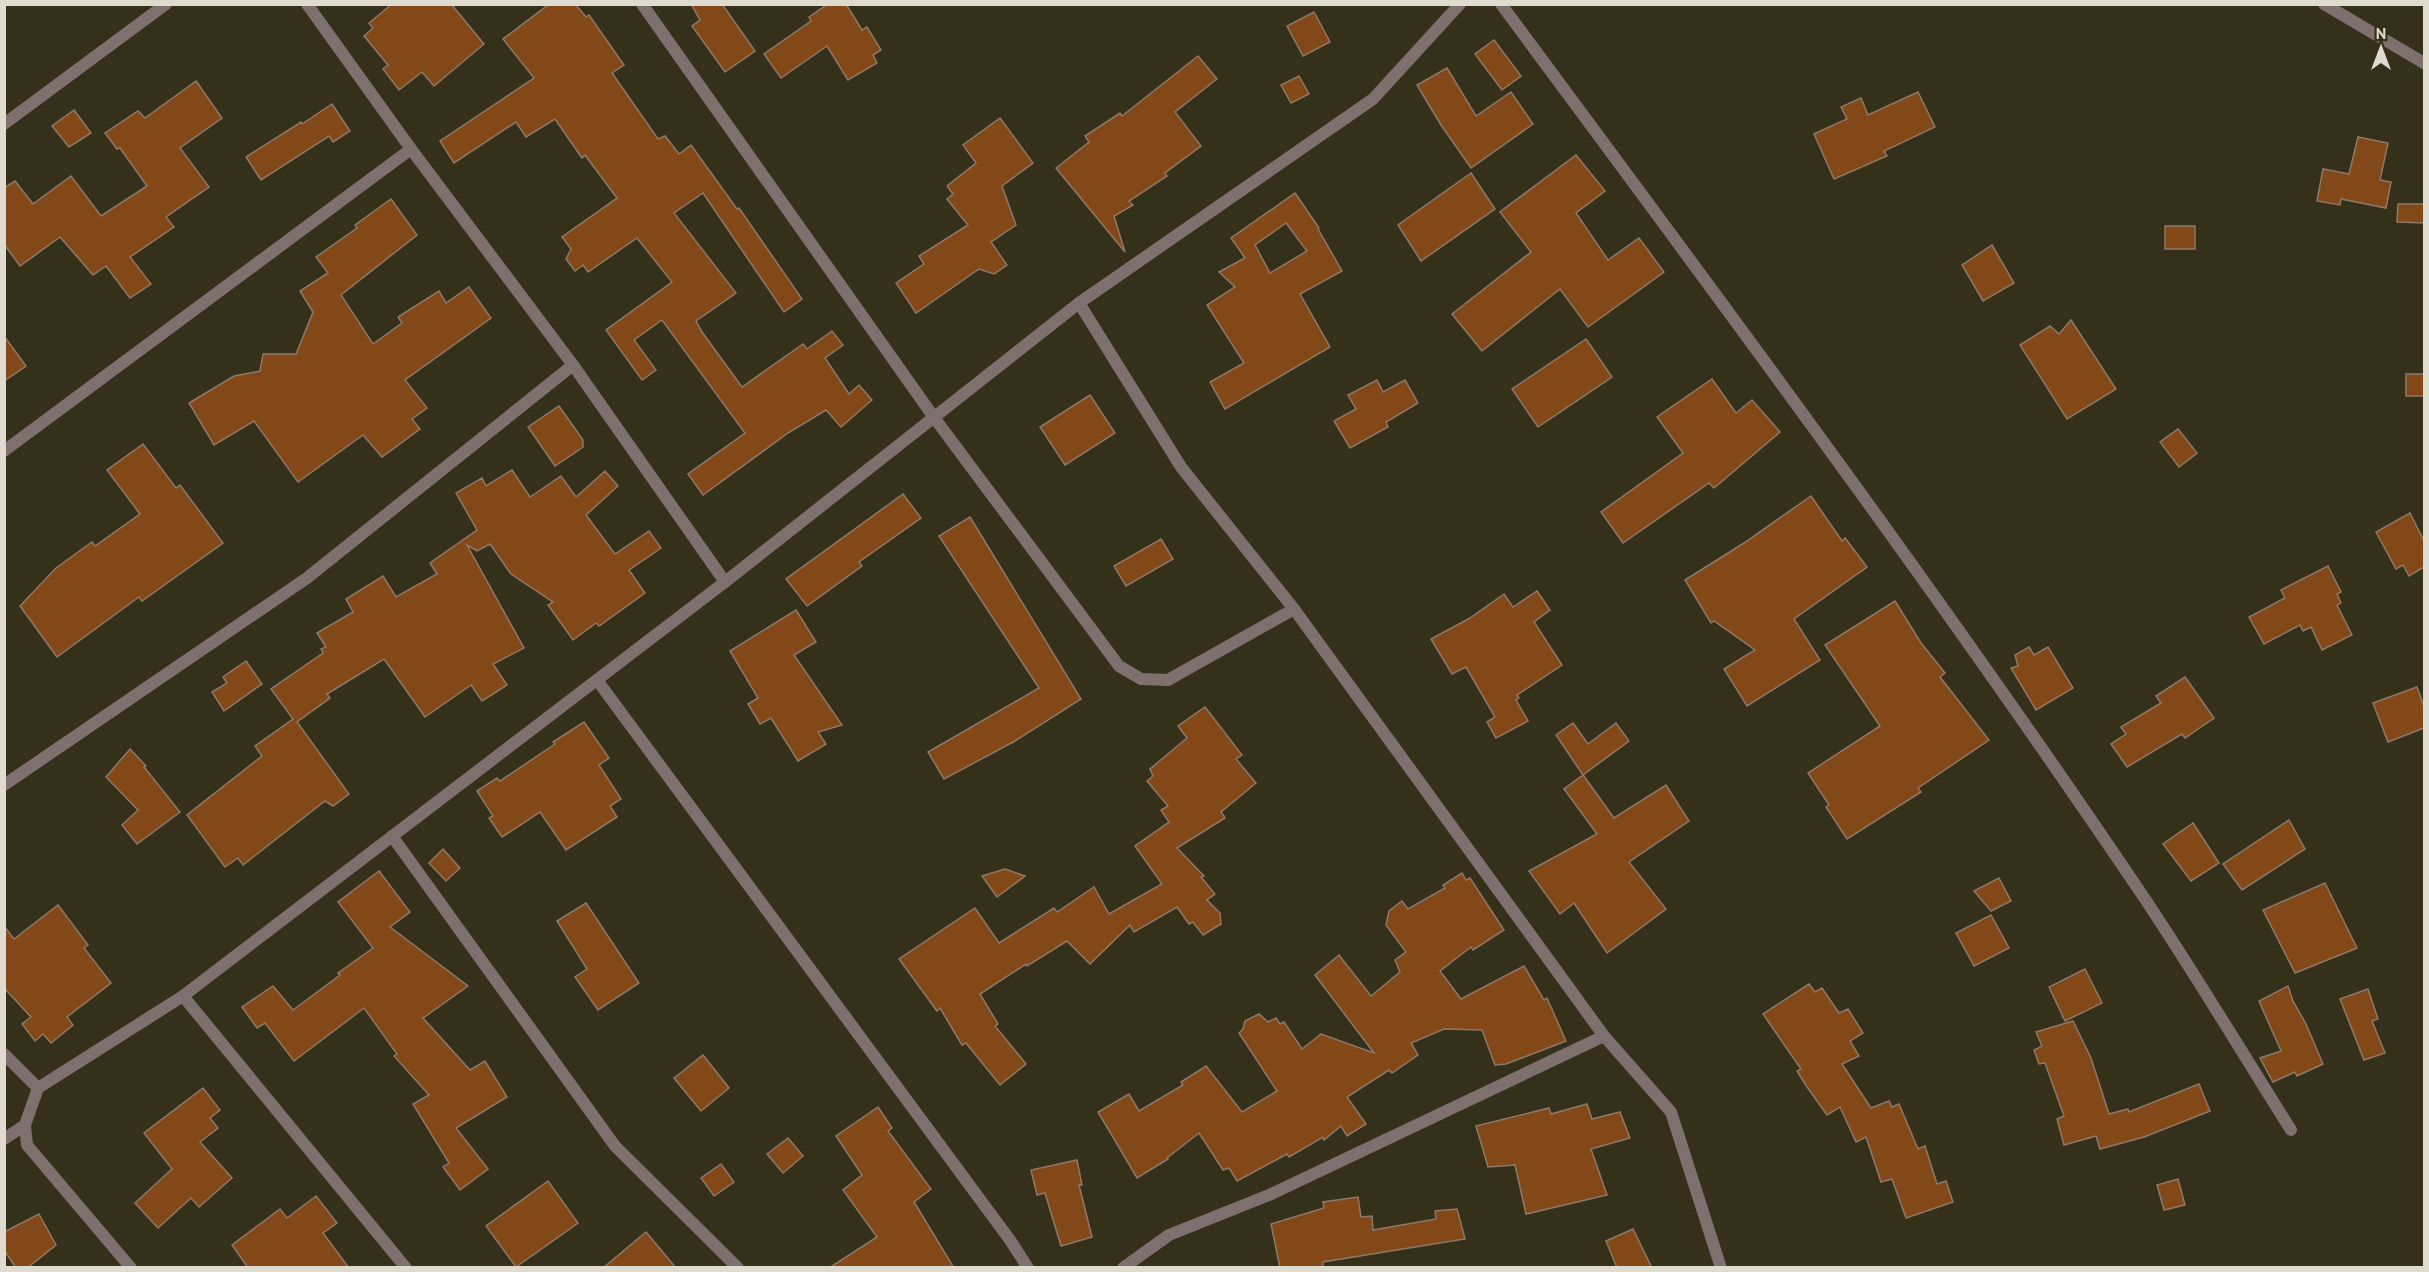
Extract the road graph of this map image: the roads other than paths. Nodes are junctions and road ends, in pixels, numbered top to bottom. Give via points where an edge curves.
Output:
1 (166, 4) edge
2 (307, 4) edge
3 (642, 4) edge
4 (1460, 4) edge
5 (1501, 4) edge
6 (2324, 4) edge
7 (2424, 63) edge
8 (4, 124) edge
9 (411, 149) junction
10 (1079, 303) junction
11 (573, 364) junction
12 (933, 416) junction
13 (4, 451) edge
14 (724, 582) junction
15 (1294, 609) junction
16 (597, 680) junction
17 (4, 785) edge
18 (392, 836) junction
19 (183, 996) junction
20 (1604, 1036) junction
21 (4, 1054) edge
22 (38, 1088) junction
23 (25, 1125) junction
24 (2291, 1130) dead end
25 (4, 1139) edge
26 (131, 1268) edge
27 (406, 1268) edge
28 (738, 1268) edge
29 (1028, 1268) edge
30 (1123, 1268) edge
31 (1721, 1268) edge

1 - 8 street
2 - 9 street
3 - 12 street
4 - 10 street via 1373,99
5 - 24 street via 1768,365 1971,649 2148,904
6 - 7 street
9 - 11 street
9 - 13 street
10 - 12 street
10 - 15 street via 1181,467
11 - 14 street
11 - 17 street via 307,578
12 - 14 street
12 - 15 street via 1119,666 1134,675 1168,680
14 - 16 street
15 - 20 street
16 - 18 street
16 - 29 street
18 - 19 street
18 - 28 street via 615,1146
19 - 22 street
19 - 27 street
20 - 30 street via 1269,1195 1169,1235
20 - 31 street via 1671,1112
21 - 22 street
22 - 23 street
23 - 25 street
23 - 26 street via 27,1145

